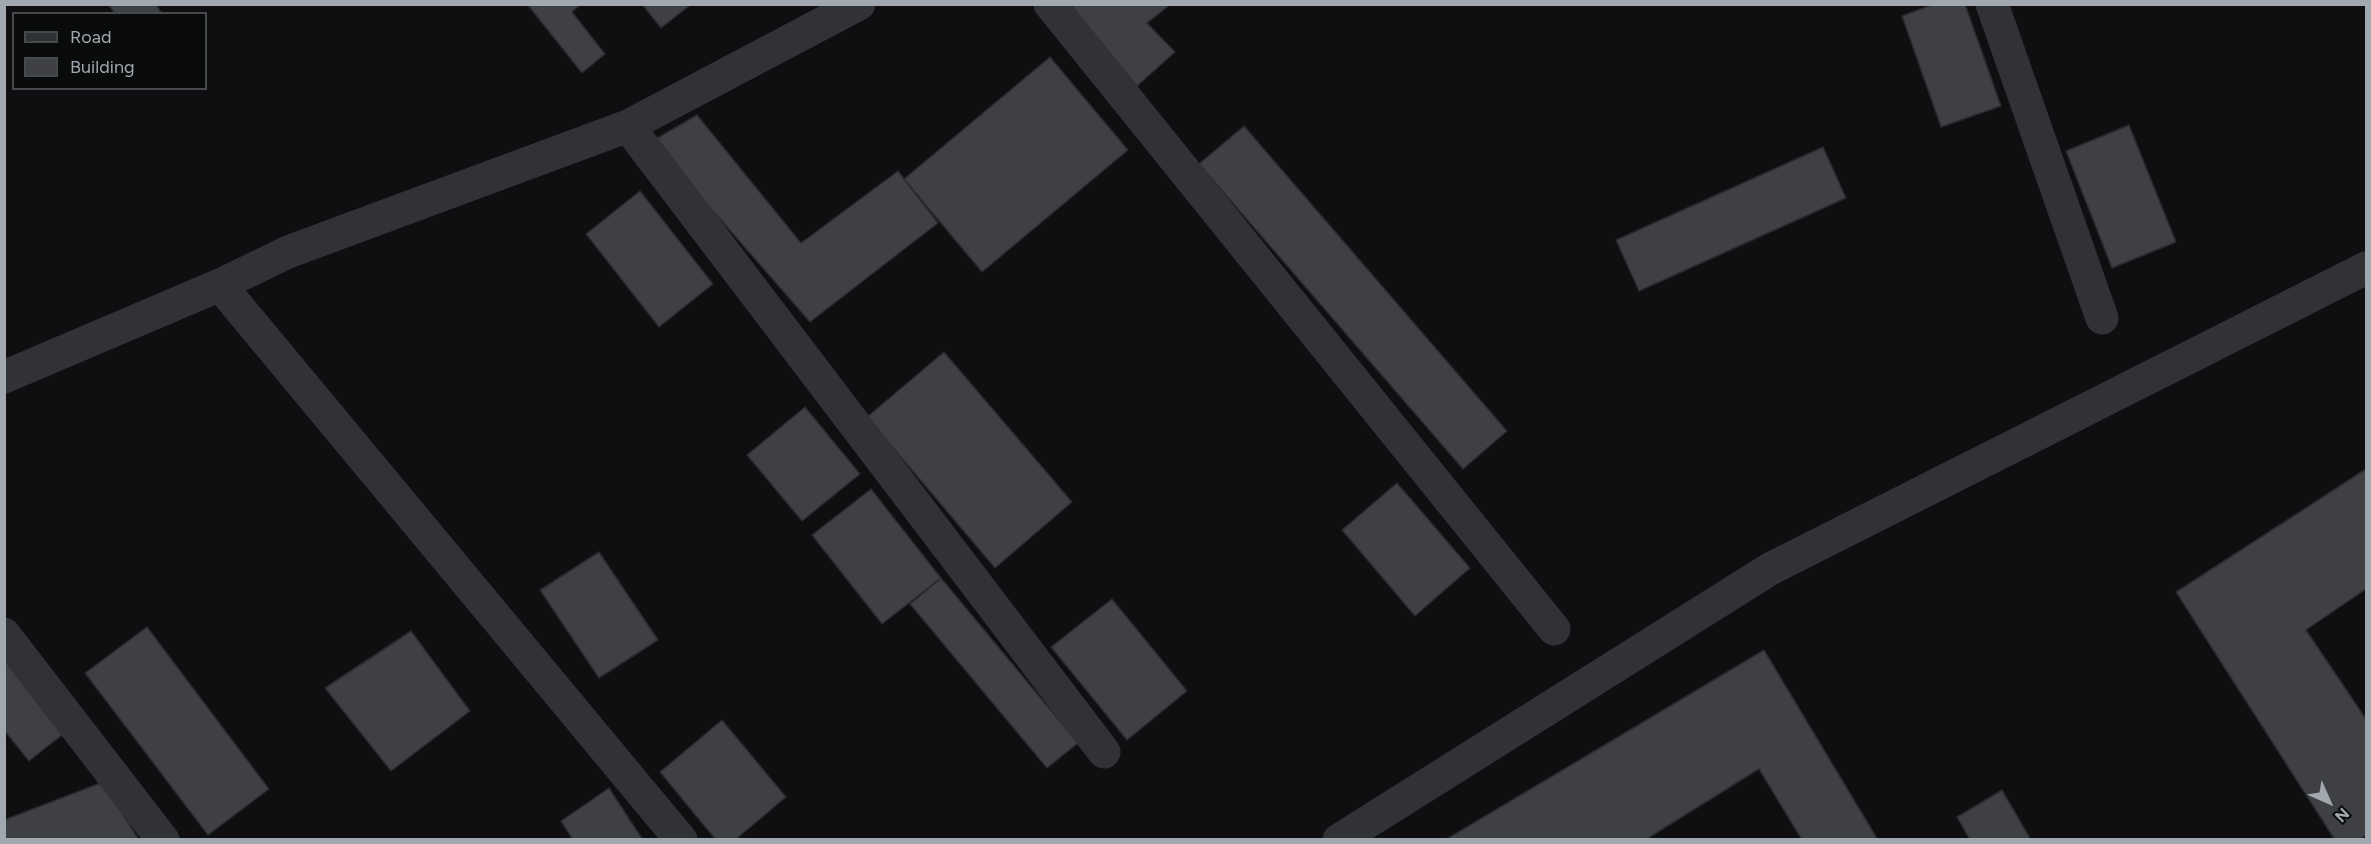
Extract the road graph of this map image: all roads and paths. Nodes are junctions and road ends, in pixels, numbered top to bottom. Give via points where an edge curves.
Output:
1 (860, 4) edge
2 (1050, 4) edge
3 (1992, 4) edge
4 (628, 126) junction
5 (2367, 268) edge
6 (220, 285) junction
7 (2102, 318) dead end
8 (4, 378) edge
9 (1554, 629) dead end
10 (4, 634) edge
11 (1104, 752) dead end
12 (163, 840) edge
13 (681, 840) edge
14 (1339, 840) edge

1 - 4 street
2 - 9 street
3 - 7 street
4 - 6 street via 288,252
4 - 11 street
5 - 14 street via 1770,569
6 - 8 street
6 - 13 street
10 - 12 street

